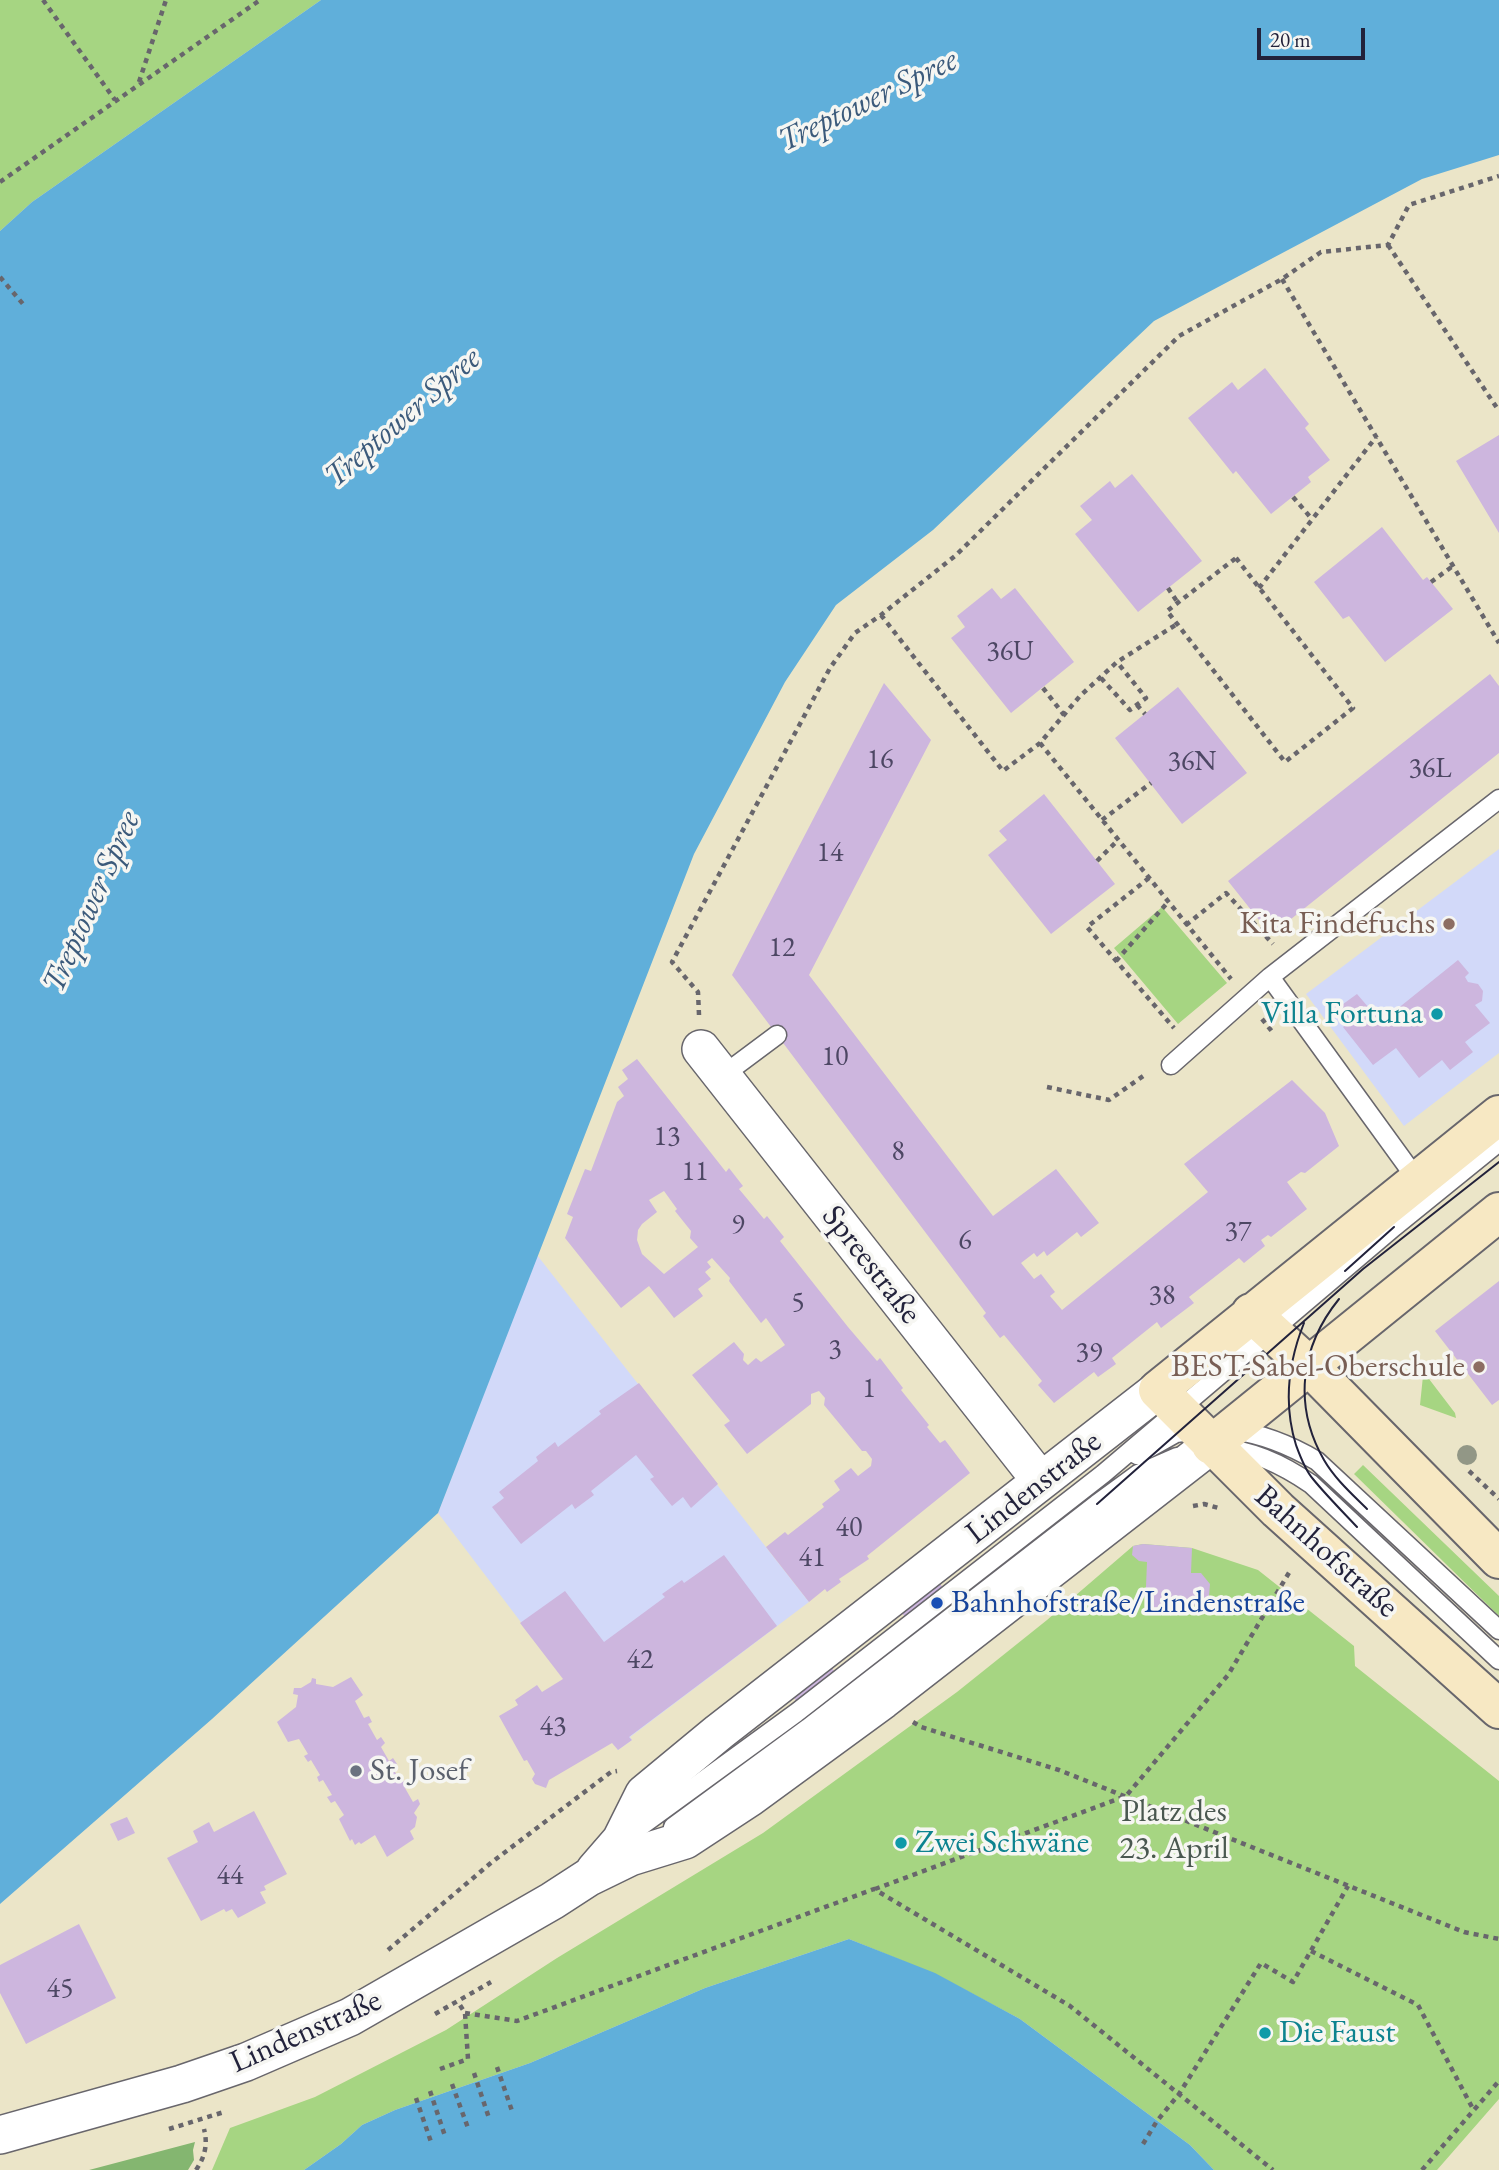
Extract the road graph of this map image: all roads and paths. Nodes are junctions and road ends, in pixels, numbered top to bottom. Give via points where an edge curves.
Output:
1 (43, 0) edge
2 (166, 0) edge
3 (260, 0) edge
4 (139, 83) junction
5 (115, 100) junction
6 (1499, 176) edge
7 (0, 182) edge
8 (1388, 245) junction
9 (0, 277) edge
10 (1282, 279) junction
11 (23, 304) dead end
12 (1499, 411) edge
13 (1376, 437) junction
14 (1293, 497) dead end
15 (1312, 519) junction
16 (1453, 566) junction
17 (1431, 582) dead end
18 (1168, 588) dead end
19 (1259, 588) junction
20 (1178, 603) junction
21 (881, 615) junction
22 (1177, 624) junction
23 (1499, 643) edge
24 (1117, 662) junction
25 (1101, 677) junction
26 (1043, 688) dead end
27 (1137, 705) junction
28 (1145, 714) dead end
29 (1064, 715) junction
30 (1040, 743) junction
31 (1151, 783) dead end
32 (1499, 799) edge
33 (1102, 820) junction
34 (1118, 840) junction
35 (1097, 861) dead end
36 (1149, 878) junction
37 (1168, 902) junction
38 (1186, 925) junction
39 (1116, 961) junction
40 (1290, 962) junction
41 (1270, 977) junction
42 (1245, 998) junction
43 (1179, 1034) dead end
44 (777, 1035) dead end
45 (1279, 1040) dead end
46 (712, 1062) junction
47 (1171, 1065) joint
48 (1047, 1087) dead end
49 (1499, 1115) edge
50 (1499, 1142) edge
51 (1418, 1181) junction
52 (1499, 1212) edge
53 (1261, 1322) junction
54 (1309, 1366) junction
55 (1199, 1429) junction
56 (1103, 1474) junction
57 (1041, 1481) junction
58 (1184, 1508) dead end
59 (1228, 1510) dead end
60 (1499, 1559) edge
61 (1287, 1577) dead end
62 (1499, 1630) edge
63 (1499, 1660) edge
64 (1499, 1709) edge
65 (910, 1720) dead end
66 (620, 1771) dead end
67 (1126, 1796) junction
68 (626, 1848) junction
69 (1348, 1886) junction
70 (874, 1889) junction
71 (1499, 1939) edge
72 (1311, 1951) junction
73 (381, 1956) dead end
74 (458, 2002) dead end
75 (466, 2013) junction
76 (497, 2067) dead end
77 (440, 2069) dead end
78 (474, 2073) dead end
79 (1499, 2081) edge
80 (452, 2084) dead end
81 (430, 2091) dead end
82 (1180, 2094) junction
83 (416, 2098) dead end
84 (1473, 2109) junction
85 (512, 2111) dead end
86 (489, 2118) dead end
87 (468, 2128) dead end
88 (204, 2129) dead end
89 (0, 2135) edge
90 (445, 2136) dead end
91 (431, 2142) dead end
92 (1143, 2144) dead end
93 (196, 2170) edge
94 (1273, 2170) edge
95 (1422, 2170) edge

1 - 5 path
2 - 4 path
3 - 4 path
4 - 5 path
5 - 7 path
6 - 8 path via 1409,205
8 - 10 path via 1321,253
8 - 12 path
9 - 11 path
10 - 13 path
10 - 21 path via 1179,337 956,556
13 - 15 path
13 - 16 path
14 - 15 path
15 - 19 path
16 - 17 path
16 - 23 path
18 - 20 path
19 - 20 path via 1236,558
19 - 22 path via 1353,708 1285,762
20 - 22 path via 1167,611
21 - 30 path via 1003,771
21 - 46 path via 855,633 830,668 671,962 698,992
22 - 24 path
24 - 25 path
24 - 27 path via 1146,698
25 - 27 path via 1130,710
25 - 29 path
26 - 29 path
27 - 28 path
29 - 30 path
30 - 33 path
31 - 33 path
32 - 40 lane
33 - 34 path
34 - 35 path
34 - 36 path
36 - 37 path
36 - 39 path via 1087,927
37 - 38 path
37 - 39 path
38 - 40 path via 1226,893
38 - 42 path
39 - 43 path
40 - 41 lane
41 - 42 lane
41 - 51 lane
42 - 45 path
42 - 47 lane
44 - 46 lane
46 - 57 street, Spreestraße
47 - 48 path via 1159,1064 1109,1100
49 - 51 main road, Lindenstraße
50 - 53 lane
51 - 53 main road, Lindenstraße
52 - 54 main road, Lindenstraße
53 - 54 main road
53 - 55 main road, Lindenstraße
54 - 55 main road, Lindenstraße
54 - 60 main road
55 - 56 lane
55 - 56 lane via 1176,1433
55 - 57 street, Lindenstraße
55 - 62 lane via 1266,1437 1317,1461
55 - 63 lane via 1311,1484
55 - 64 main road, Bahnhofstraße via 1278,1510
55 - 68 street, Lindenstraße via 892,1693 749,1798 685,1840
56 - 68 lane
57 - 68 street, Lindenstraße via 644,1794
58 - 59 path via 1204,1504
61 - 67 path via 1228,1675
65 - 67 path
66 - 73 path via 611,1772 503,1854
67 - 69 path
67 - 70 path
68 - 89 street, Lindenstraße via 552,1901 338,2022 182,2084
69 - 71 path via 1464,1932
69 - 72 path
70 - 75 path via 517,2021
70 - 82 path via 1070,2006
72 - 82 path via 1293,1982 1261,1963
72 - 84 path via 1418,2005
74 - 75 path
75 - 77 path via 468,2059
76 - 85 path
78 - 86 path
79 - 84 path
80 - 87 path
81 - 90 path
82 - 92 path
82 - 94 path
83 - 91 path
84 - 95 path
88 - 93 path via 207,2140

